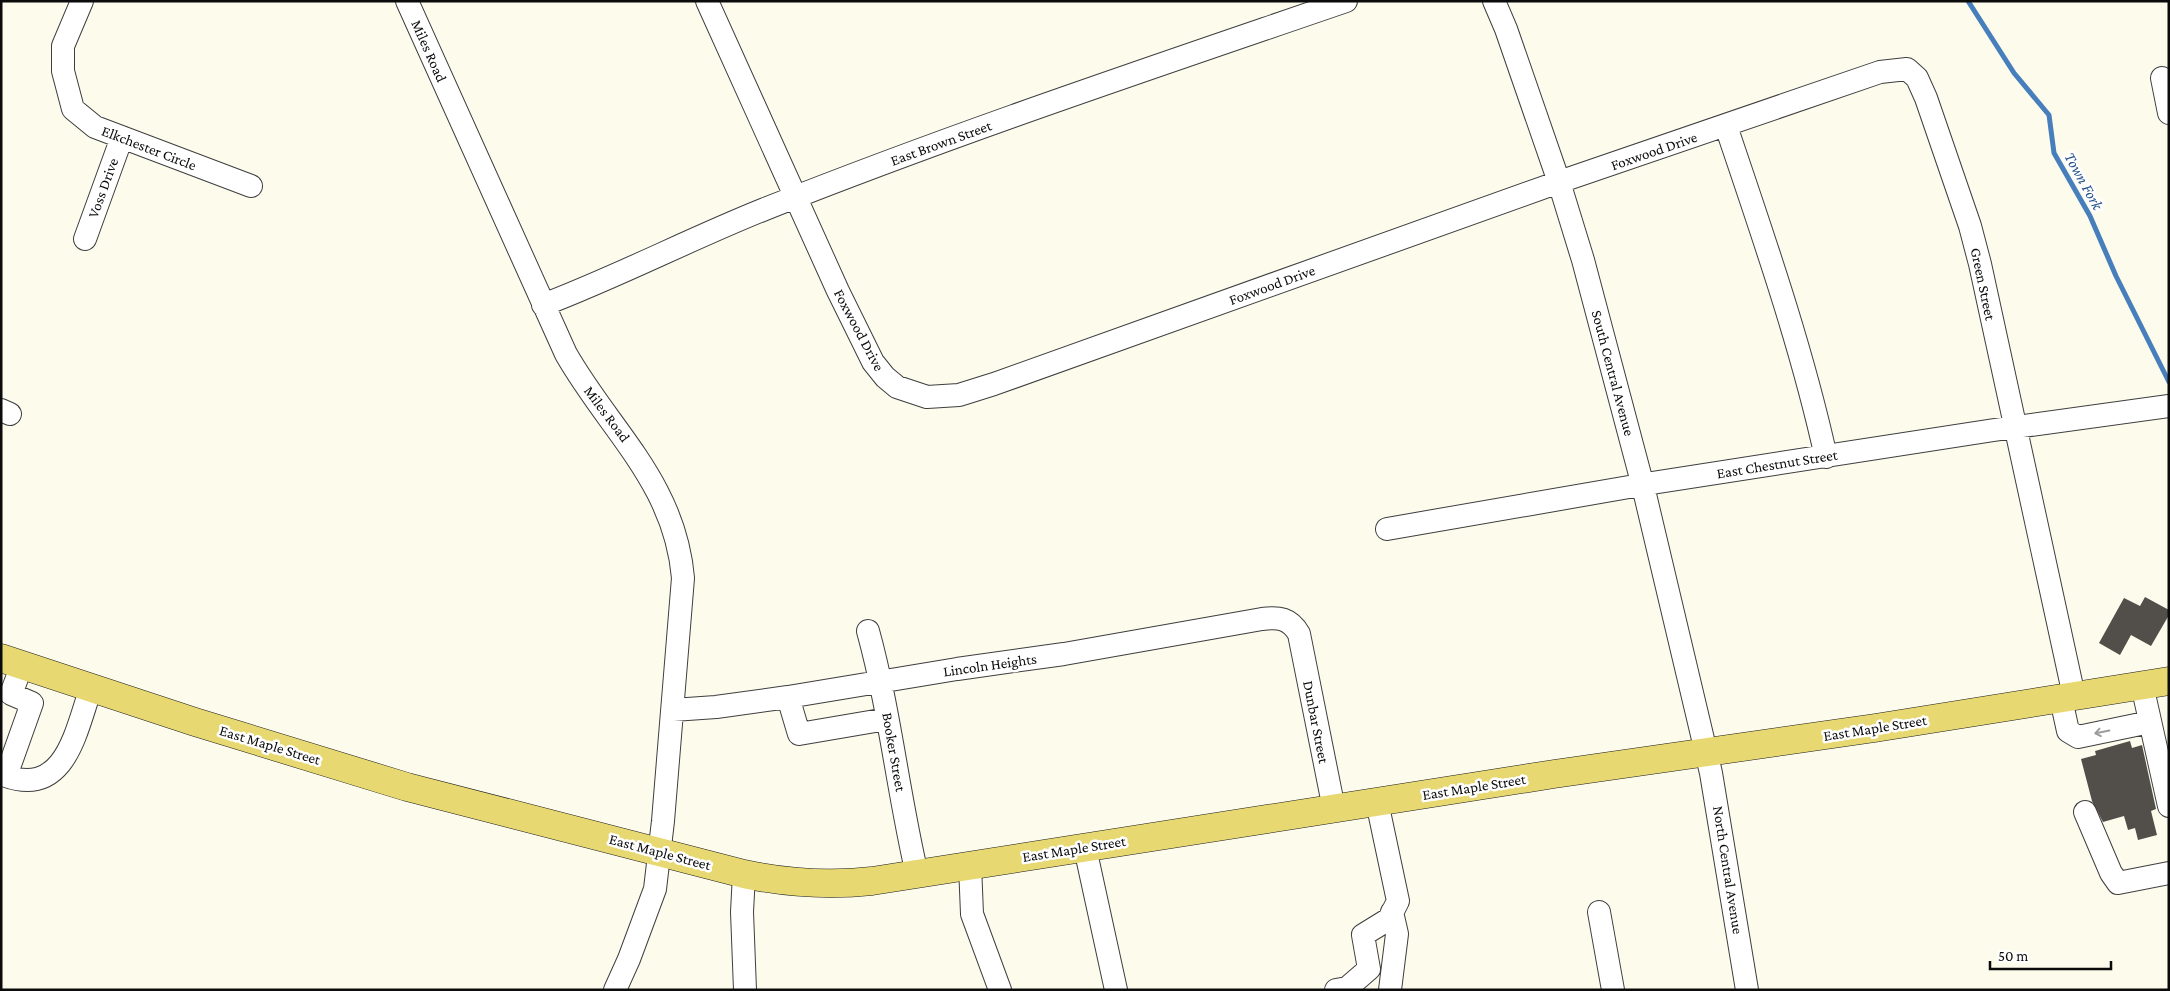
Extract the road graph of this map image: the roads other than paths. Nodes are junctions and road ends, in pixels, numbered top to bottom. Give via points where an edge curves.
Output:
1 (82, 1) edge
2 (407, 1) edge
3 (707, 1) edge
4 (1346, 1) edge
5 (1494, 1) edge
6 (2162, 78) dead end
7 (2169, 113) edge
8 (1726, 126) junction
9 (122, 137) junction
10 (1559, 182) junction
11 (251, 186) dead end
12 (797, 197) junction
13 (85, 240) dead end
14 (544, 304) junction
15 (2169, 406) edge
16 (2015, 427) junction
17 (1826, 457) junction
18 (1643, 486) junction
19 (1387, 529) dead end
20 (868, 632) dead end
21 (1299, 634) joint
22 (12, 662) edge
23 (2169, 681) edge
24 (882, 682) junction
25 (2142, 685) junction
26 (91, 688) junction
27 (788, 697) junction
28 (2068, 697) junction
29 (673, 710) junction
30 (887, 719) junction
31 (2150, 722) junction
32 (1706, 752) junction
33 (1377, 802) junction
34 (2169, 806) edge
35 (1334, 809) junction
36 (2085, 812) dead end
37 (1085, 848) junction
38 (660, 852) junction
39 (970, 865) junction
40 (2169, 873) edge
41 (744, 874) junction
42 (917, 874) junction
43 (1392, 912) junction
44 (1599, 912) dead end
45 (615, 990) edge
46 (745, 990) edge
47 (1000, 990) edge
48 (1116, 990) edge
49 (1336, 990) edge
50 (1390, 990) edge
51 (1613, 990) edge
52 (1747, 990) edge

1 - 9 street, Elkchester Circle via 63,46 63,71 73,109 95,127
2 - 14 street, Miles Road
3 - 12 street, Foxwood Drive
4 - 12 street, East Brown Street
5 - 10 street, South Central Avenue
6 - 7 street
8 - 10 street, Foxwood Drive
8 - 16 street, Green Street via 1880,72 1900,68 1917,78 1970,226
8 - 17 street via 1786,302 1812,391
9 - 11 street, Elkchester Circle
9 - 13 street, Voss Drive
10 - 12 street, Foxwood Drive via 994,384 943,397 927,397 897,387 873,362
10 - 18 street, South Central Avenue
12 - 14 street, East Brown Street
14 - 29 street, Miles Road via 577,374 633,449 673,524 683,578
15 - 16 street, East Chestnut Street
16 - 17 street, East Chestnut Street
16 - 28 street, Green Street via 2049,573
17 - 18 street, East Chestnut Street
18 - 19 street, East Chestnut Street
18 - 32 street, South Central Avenue
20 - 24 street, Booker Street
21 - 24 street, Lincoln Heights via 1290,621 1262,619
21 - 35 street, Dunbar Street
22 - 26 main road, East Maple Street
22 - 26 street via 12,694 32,703 6,776 11,778 37,780 59,766
23 - 25 main road, East Maple Street
24 - 27 street, Lincoln Heights
24 - 30 street, Booker Street
25 - 28 main road, East Maple Street
25 - 31 street
26 - 38 main road, East Maple Street via 414,789
27 - 29 street, Lincoln Heights
27 - 30 street via 799,734
31 -> 28 street, Green Street via 2078,737 2068,731
28 - 32 main road, East Maple Street
29 - 38 street, Miles Road
30 - 42 street, Booker Street
31 - 34 street
32 - 33 main road, East Maple Street
32 - 52 street, North Central Avenue
33 - 35 main road, East Maple Street
33 - 43 street via 1398,901
35 - 37 main road, East Maple Street
36 - 40 street via 2118,883
37 - 39 main road, East Maple Street
37 - 48 street
38 - 41 main road, East Maple Street
38 - 45 street, Miles Road via 655,889
39 - 42 main road, East Maple Street
39 - 47 street via 972,914
41 - 42 main road, East Maple Street via 777,881 824,884 850,884
41 - 46 street
43 - 49 street via 1389,919 1364,935 1369,969 1347,988
43 - 50 street via 1397,934
44 - 51 street

